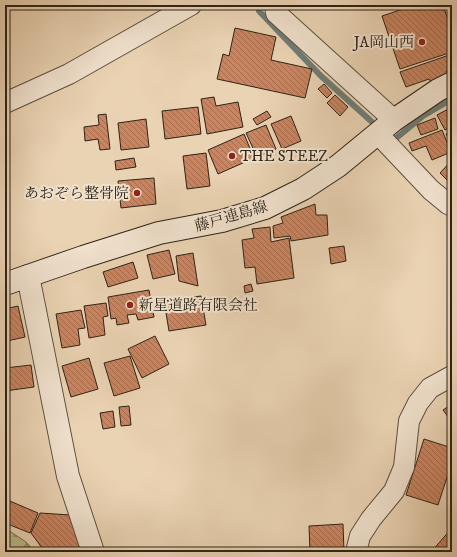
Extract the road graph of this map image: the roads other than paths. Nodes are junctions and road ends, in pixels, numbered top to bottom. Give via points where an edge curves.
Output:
1 (191, 5) edge
2 (275, 5) edge
3 (452, 82) edge
4 (5, 103) edge
5 (394, 120) junction
6 (378, 134) junction
7 (452, 206) edge
8 (28, 276) junction
9 (5, 284) edge
10 (452, 376) edge
11 (93, 552) edge
12 (356, 552) edge

1 - 4 street via 69,74
2 - 5 street via 276,13
3 - 5 main road, 藤戸連島線
5 - 6 main road, 藤戸連島線
6 - 7 street via 431,190
6 - 8 main road, 藤戸連島線 via 338,166 303,189 265,208 222,221 159,233
8 - 9 main road, 藤戸連島線
8 - 11 main road via 68,476
10 - 12 street via 430,388 418,403 409,421 404,466 394,491 360,536

